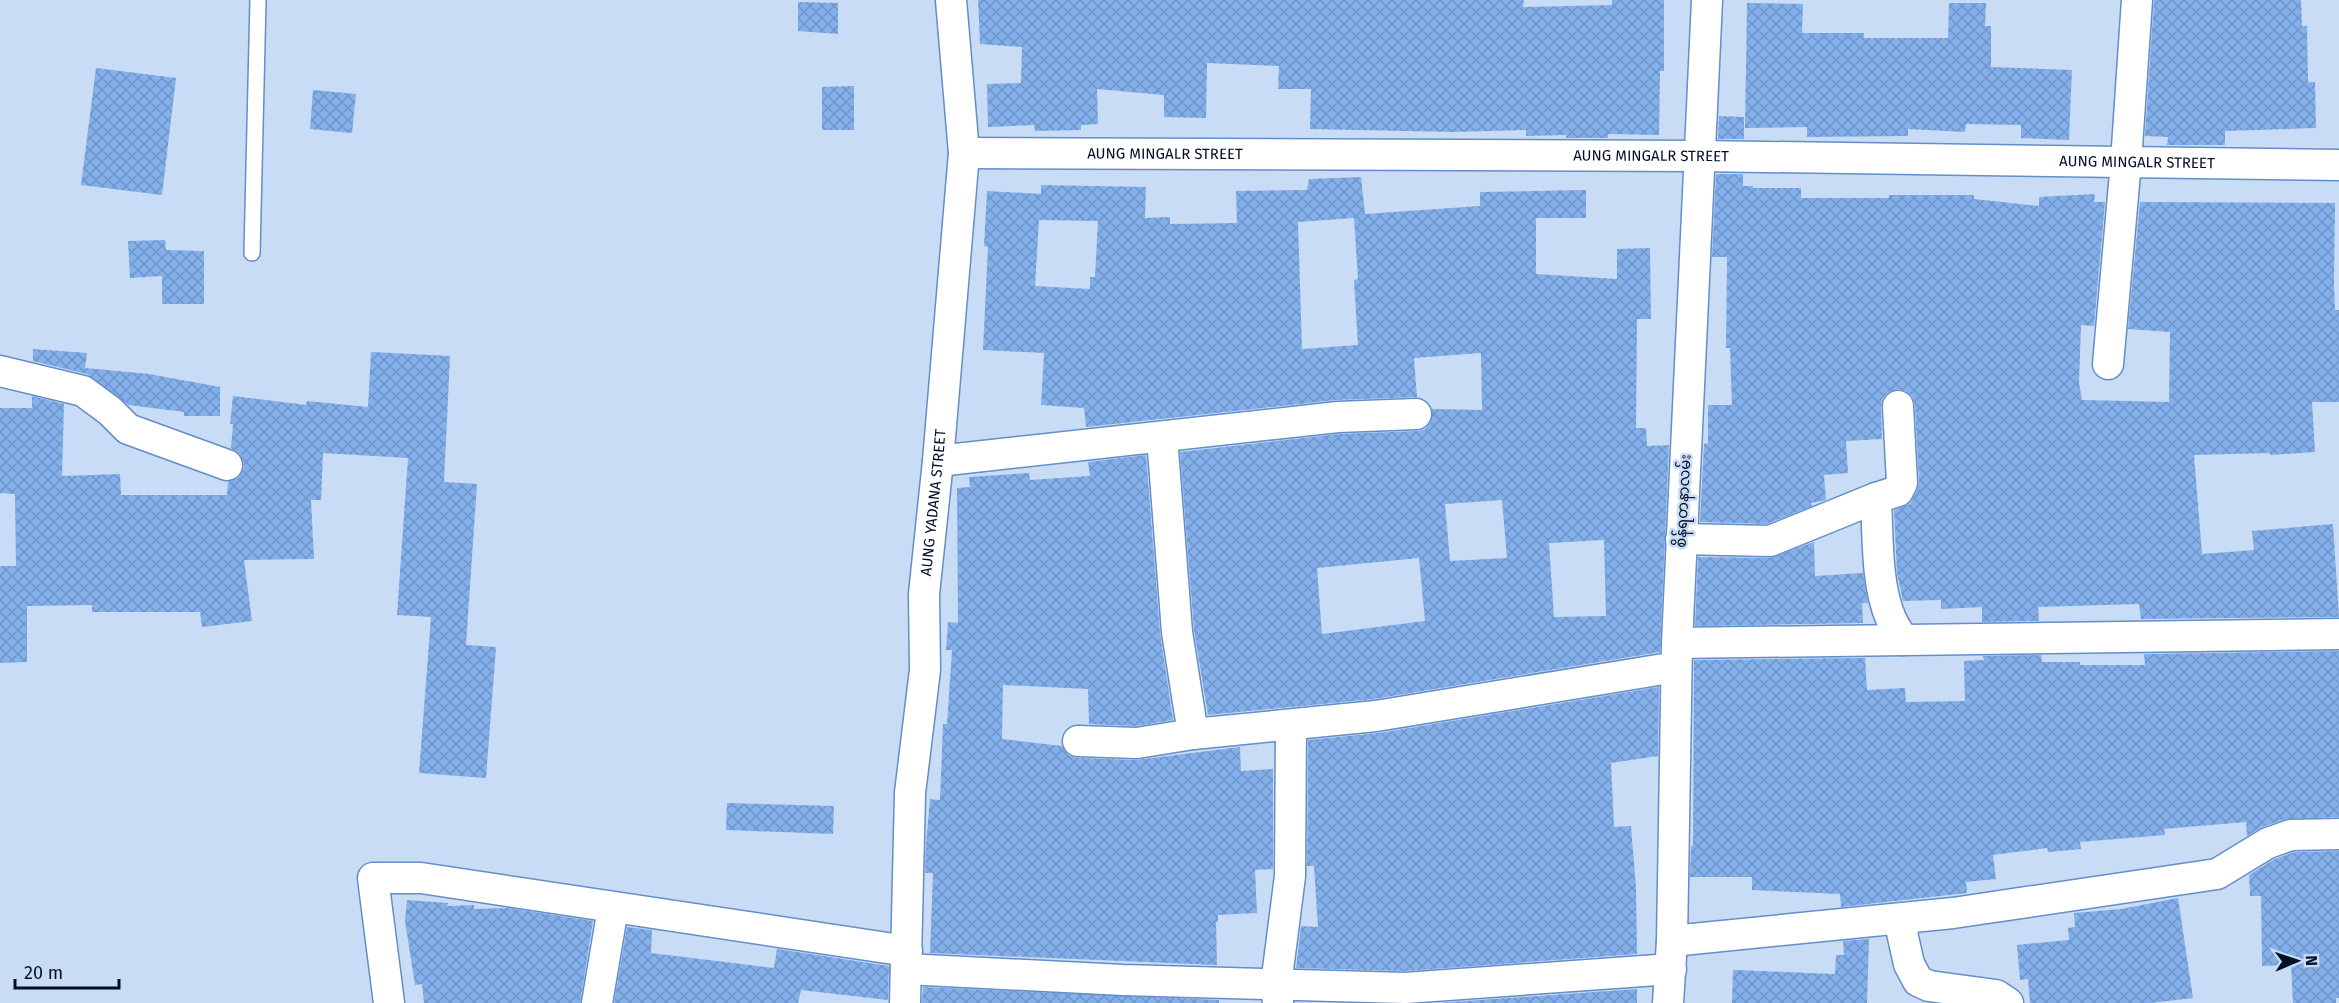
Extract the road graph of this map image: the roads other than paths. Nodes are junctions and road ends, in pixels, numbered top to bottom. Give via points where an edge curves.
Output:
1 (258, 0) edge
2 (951, 0) edge
3 (1707, 0) edge
4 (2137, 0) edge
5 (964, 153) junction
6 (1698, 156) junction
7 (2126, 162) junction
8 (2339, 165) edge
9 (252, 253) dead end
10 (2108, 364) dead end
11 (0, 371) edge
12 (1898, 406) dead end
13 (1416, 414) dead end
14 (1162, 437) junction
15 (938, 461) junction
16 (227, 465) dead end
17 (1875, 498) junction
18 (1681, 539) junction
19 (2339, 634) edge
20 (1904, 639) junction
21 (1676, 655) junction
22 (1291, 725) junction
23 (1193, 734) junction
24 (1078, 741) dead end
25 (2339, 834) edge
26 (614, 908) junction
27 (1899, 919) junction
28 (1672, 955) junction
29 (906, 960) junction
30 (1277, 994) edge
31 (389, 1003) edge
32 (597, 1003) edge
33 (905, 1003) edge
34 (1668, 1003) edge
35 (2008, 1003) edge

1 - 9 lane
2 - 5 street, AUNG YADANA STREET
3 - 6 street, စိန်ရတနာလမ်း
4 - 7 street
5 - 6 street, AUNG MINGALR STREET
5 - 15 street, AUNG YADANA STREET
6 - 7 street, AUNG MINGALR STREET
6 - 18 street, စိန်ရတနာလမ်း
7 - 8 street, AUNG MINGALR STREET
7 - 10 street
11 - 16 street via 83,391 128,429
12 - 17 street via 1902,483 1898,491
13 - 14 street via 1338,417
14 - 15 street
14 - 23 street via 1177,632
15 - 29 street, AUNG YADANA STREET via 924,594 925,670 910,793
17 - 18 street via 1770,541
17 - 20 street via 1883,587 1891,619
18 - 21 street, စိန်ရတနာလမ်း
19 - 20 street
20 - 21 street
21 - 22 street via 1376,716
21 - 28 street, စိန်ရတနာလမ်း
22 - 23 street
22 - 30 street via 1290,876
23 - 24 street via 1137,742
25 - 27 street via 2291,835 2268,843 2217,874
26 - 29 street
26 - 31 street via 421,878 373,878
26 - 32 street
27 - 28 street
27 - 35 street via 1909,964 1918,981 1929,987 1996,995
28 - 30 street via 1405,988
28 - 34 street, စိန်ရတနာလမ်း
29 - 30 street
29 - 33 street, AUNG YADANA STREET

